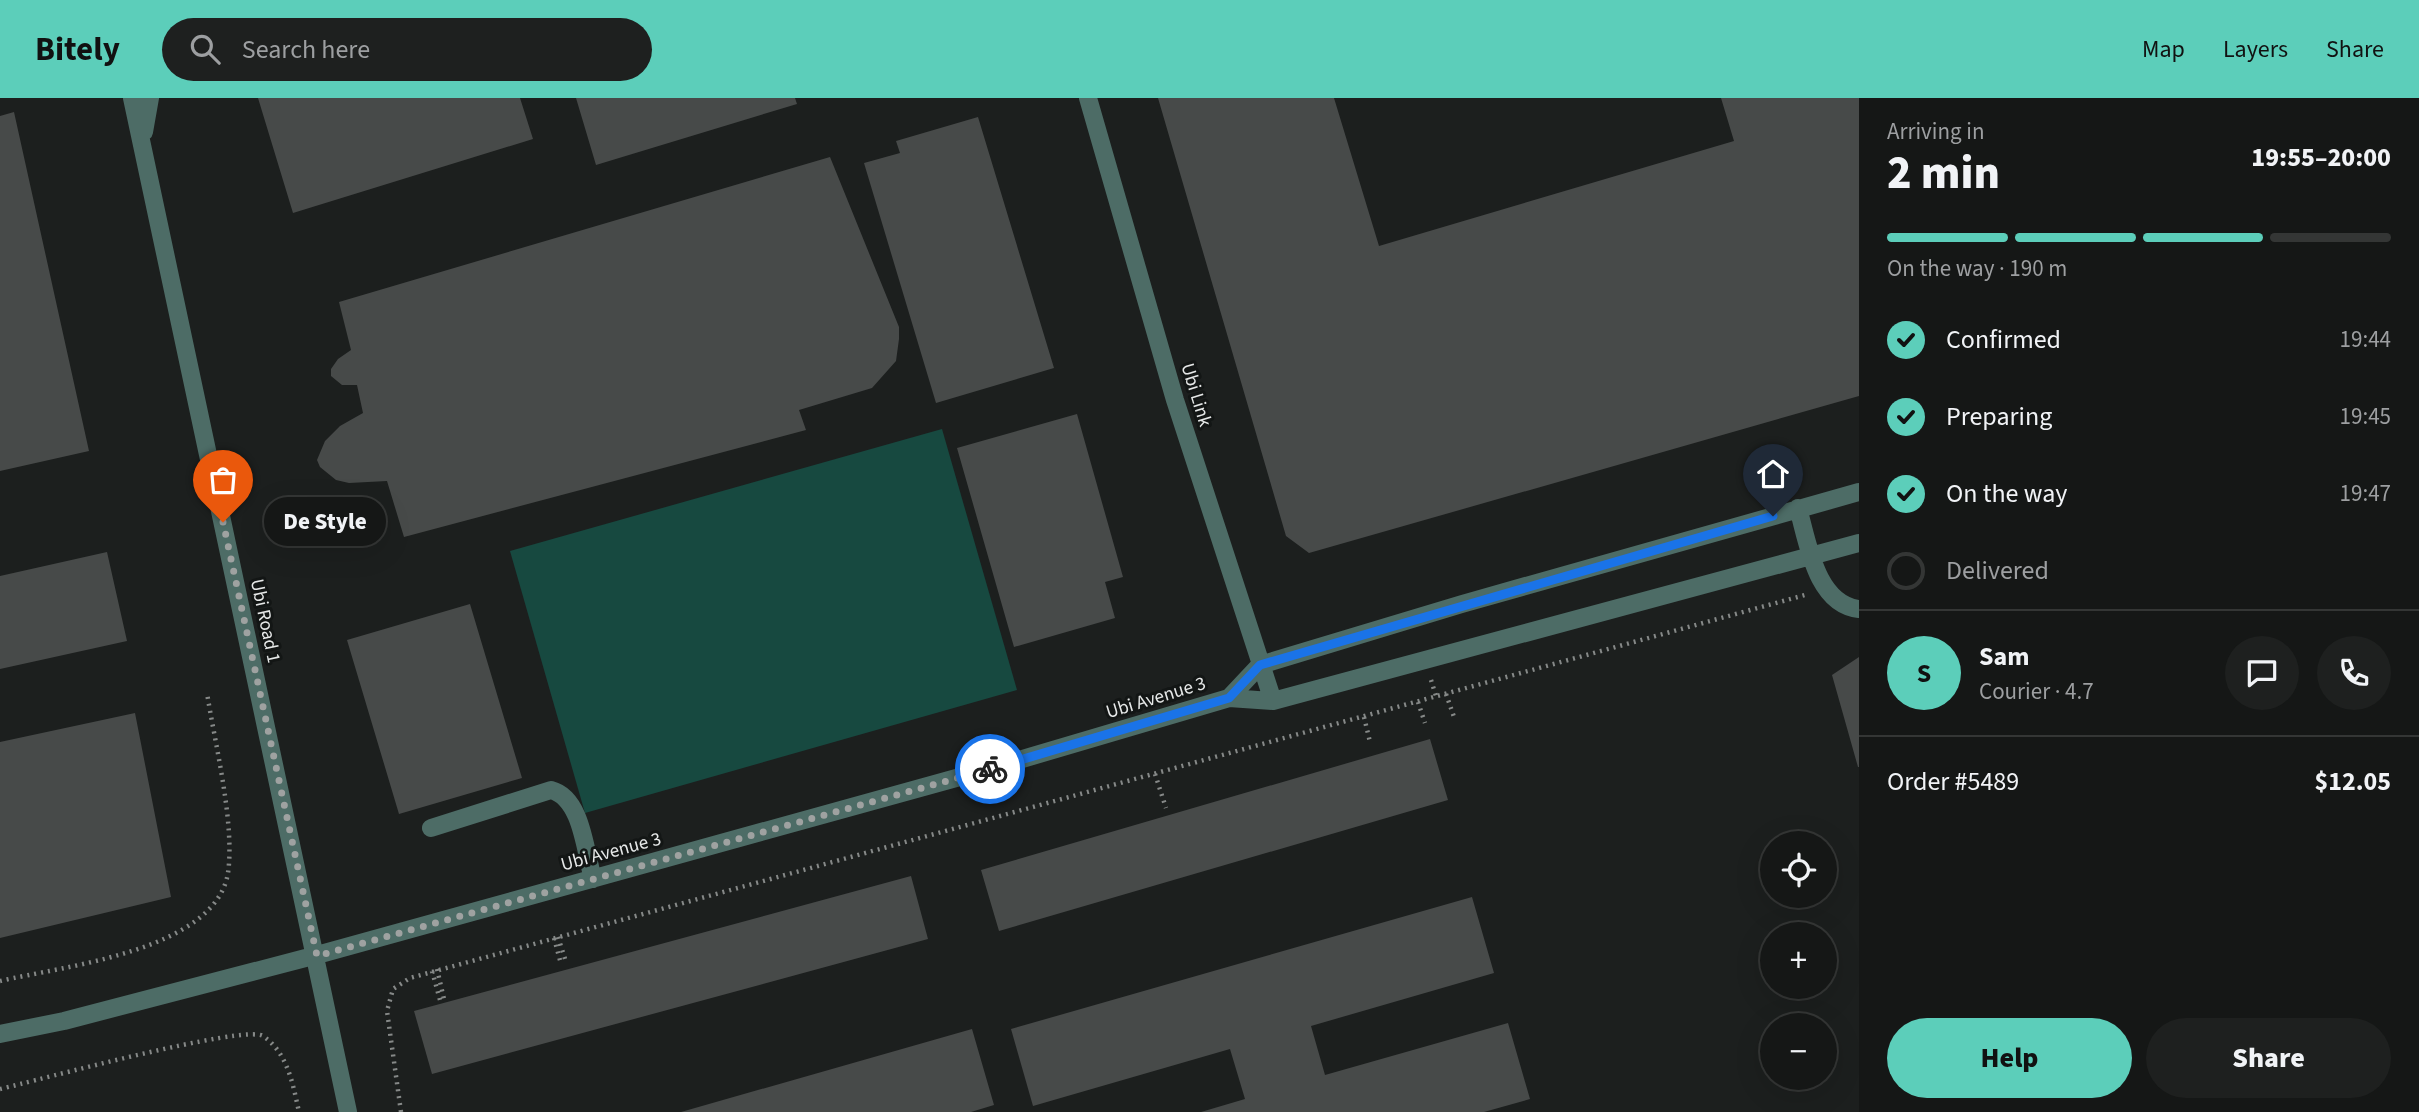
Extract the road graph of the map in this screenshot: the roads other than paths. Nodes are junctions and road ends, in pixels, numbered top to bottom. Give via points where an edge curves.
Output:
1 (132, 98) edge
2 (150, 98) edge
3 (1088, 98) edge
4 (142, 150) junction
5 (1859, 492) edge
6 (1798, 508) junction
7 (1859, 543) edge
8 (1812, 557) junction
9 (1859, 609) edge
10 (1260, 665) junction
11 (1229, 698) junction
12 (1273, 701) junction
13 (431, 828) dead end
14 (593, 879) junction
15 (317, 956) junction
16 (0, 1034) edge
17 (348, 1112) edge

1 - 4 street, Ubi Road 1
2 - 4 street
3 - 10 street, Ubi Link via 1175,400
4 - 15 street, Ubi Road 1
5 - 6 street
6 - 8 street
6 - 10 street
7 - 8 street, Ubi Avenue 3
8 - 9 street via 1826,589 1840,605
8 - 12 street, Ubi Avenue 3
10 - 11 street, Ubi Avenue 3
10 - 12 street, Ubi Link
11 - 12 street, Ubi Avenue 3
11 - 14 street, Ubi Avenue 3
13 - 14 street via 551,790 562,793 572,804
14 - 15 street, Ubi Avenue 3
15 - 16 street, Ubi Avenue 3
15 - 17 street, Ubi Road 1

